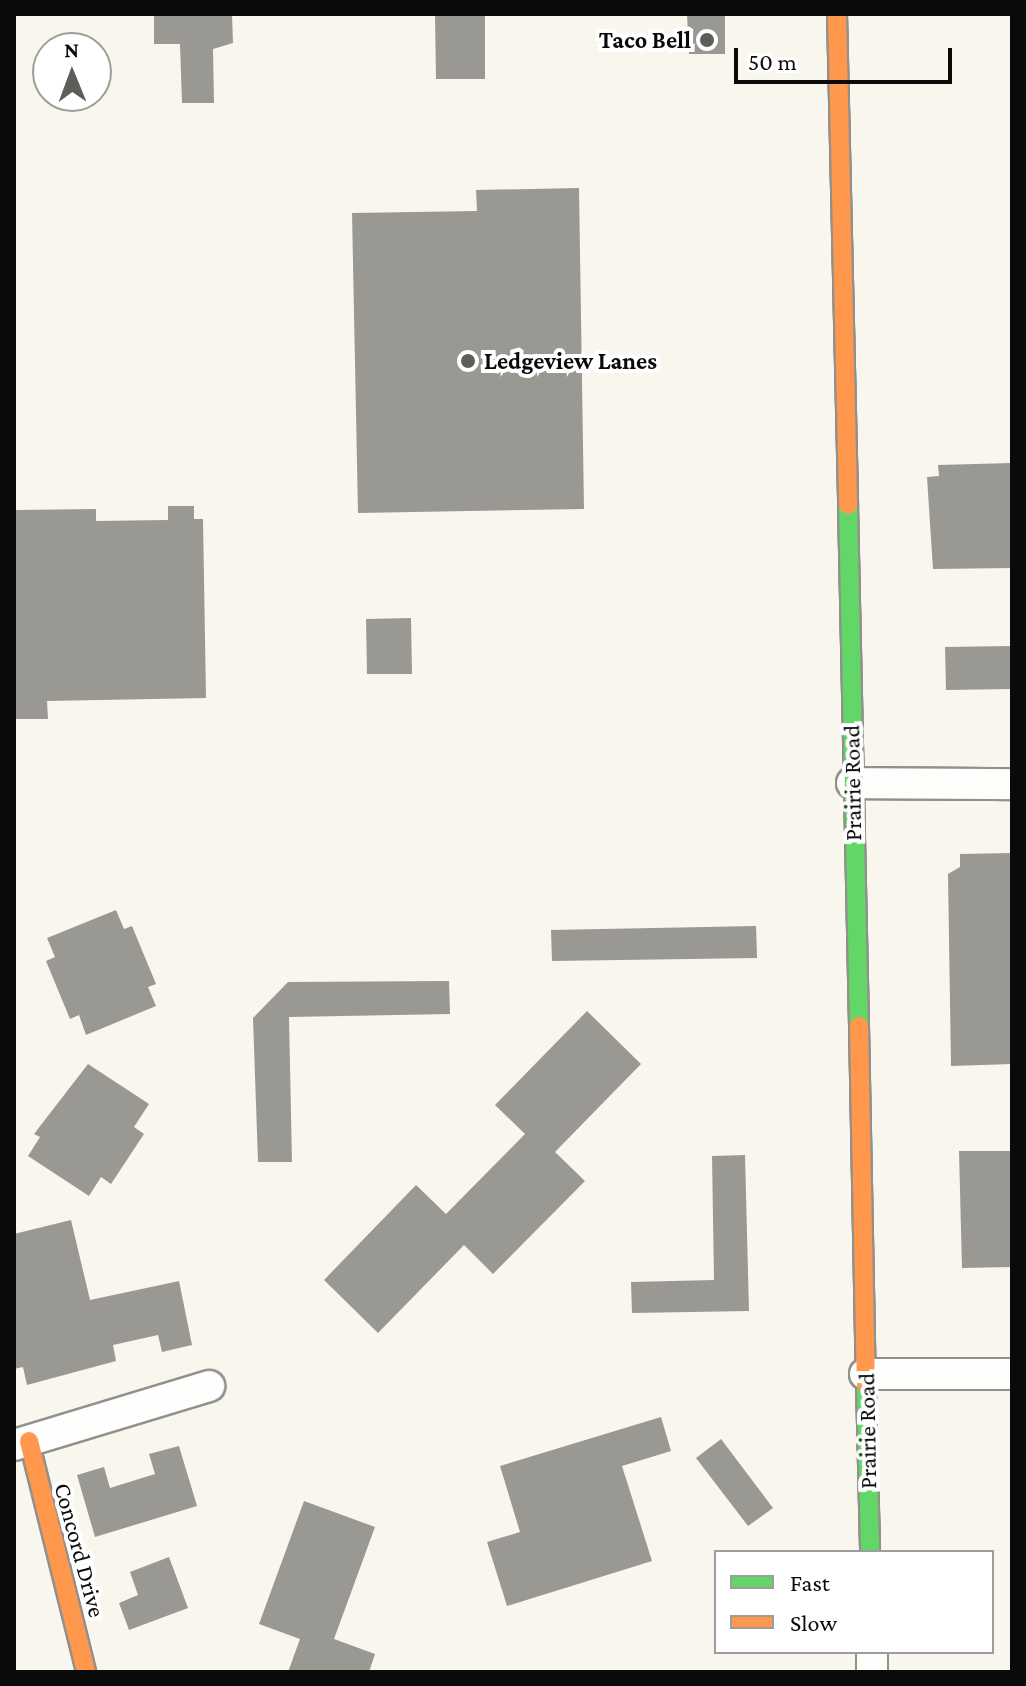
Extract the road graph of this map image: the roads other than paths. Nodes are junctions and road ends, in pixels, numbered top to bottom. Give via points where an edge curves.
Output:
1 (837, 14) edge
2 (852, 783) junction
3 (1012, 784) edge
4 (865, 1374) junction
5 (1012, 1374) edge
6 (209, 1386) dead end
7 (21, 1443) edge
8 (870, 1550) edge
9 (86, 1672) edge

1 - 2 street, Prairie Road
2 - 3 street
2 - 4 street, Prairie Road
4 - 5 street
4 - 8 street, Prairie Road
6 - 7 street
7 - 9 street, Concord Drive

